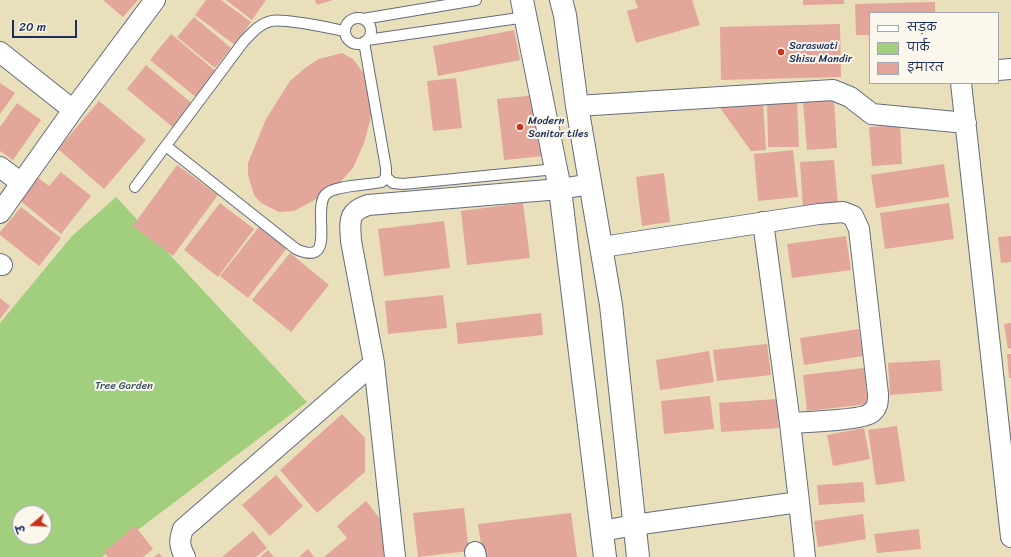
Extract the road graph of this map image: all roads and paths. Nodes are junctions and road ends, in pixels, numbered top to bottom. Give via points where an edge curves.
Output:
1 (154, 0) edge
2 (476, 0) edge
3 (561, 0) edge
4 (524, 8) edge
5 (363, 19) junction
6 (345, 31) junction
7 (365, 41) junction
8 (0, 52) edge
9 (1011, 69) edge
10 (999, 70) edge
11 (961, 84) edge
12 (577, 106) junction
13 (73, 110) junction
14 (966, 123) junction
15 (166, 146) junction
16 (0, 168) edge
17 (386, 177) junction
18 (558, 179) junction
19 (21, 183) junction
20 (591, 184) junction
21 (135, 187) dead end
22 (0, 213) edge
23 (763, 222) junction
24 (602, 247) junction
25 (374, 363) junction
26 (790, 423) junction
27 (799, 502) junction
28 (634, 525) junction
29 (602, 531) junction
30 (1011, 536) edge
31 (185, 557) edge
32 (395, 557) edge
33 (605, 557) edge
34 (638, 557) edge
35 (805, 557) edge

1 - 13 street
2 - 5 lane
3 - 12 street
4 - 7 lane
4 - 18 street
5 - 6 lane via 351,20
5 - 7 lane via 371,28
6 - 7 lane via 351,41 359,44
6 - 15 lane via 283,20 272,21 255,29
7 - 17 lane
8 - 13 street
9 - 10 street
11 - 14 street
12 - 14 street via 833,90 850,97 872,114
12 - 20 street
13 - 19 street
14 - 30 street
15 - 17 lane via 303,252 311,253 318,250 322,243 321,212 326,194 332,190 382,182
15 - 21 lane
16 - 19 street
17 - 18 lane via 393,183 403,184
18 - 20 street
18 - 25 street via 358,208 352,215 351,241
18 - 29 street
19 - 22 street
20 - 24 street
23 - 24 street
23 - 26 street
23 - 26 street via 843,212 853,216 859,229 878,394 877,406 870,415
24 - 28 street via 612,305
25 - 31 street via 183,529 179,540
25 - 32 street
26 - 27 street
27 - 28 street
27 - 35 street
28 - 29 street
28 - 34 street
29 - 33 street

